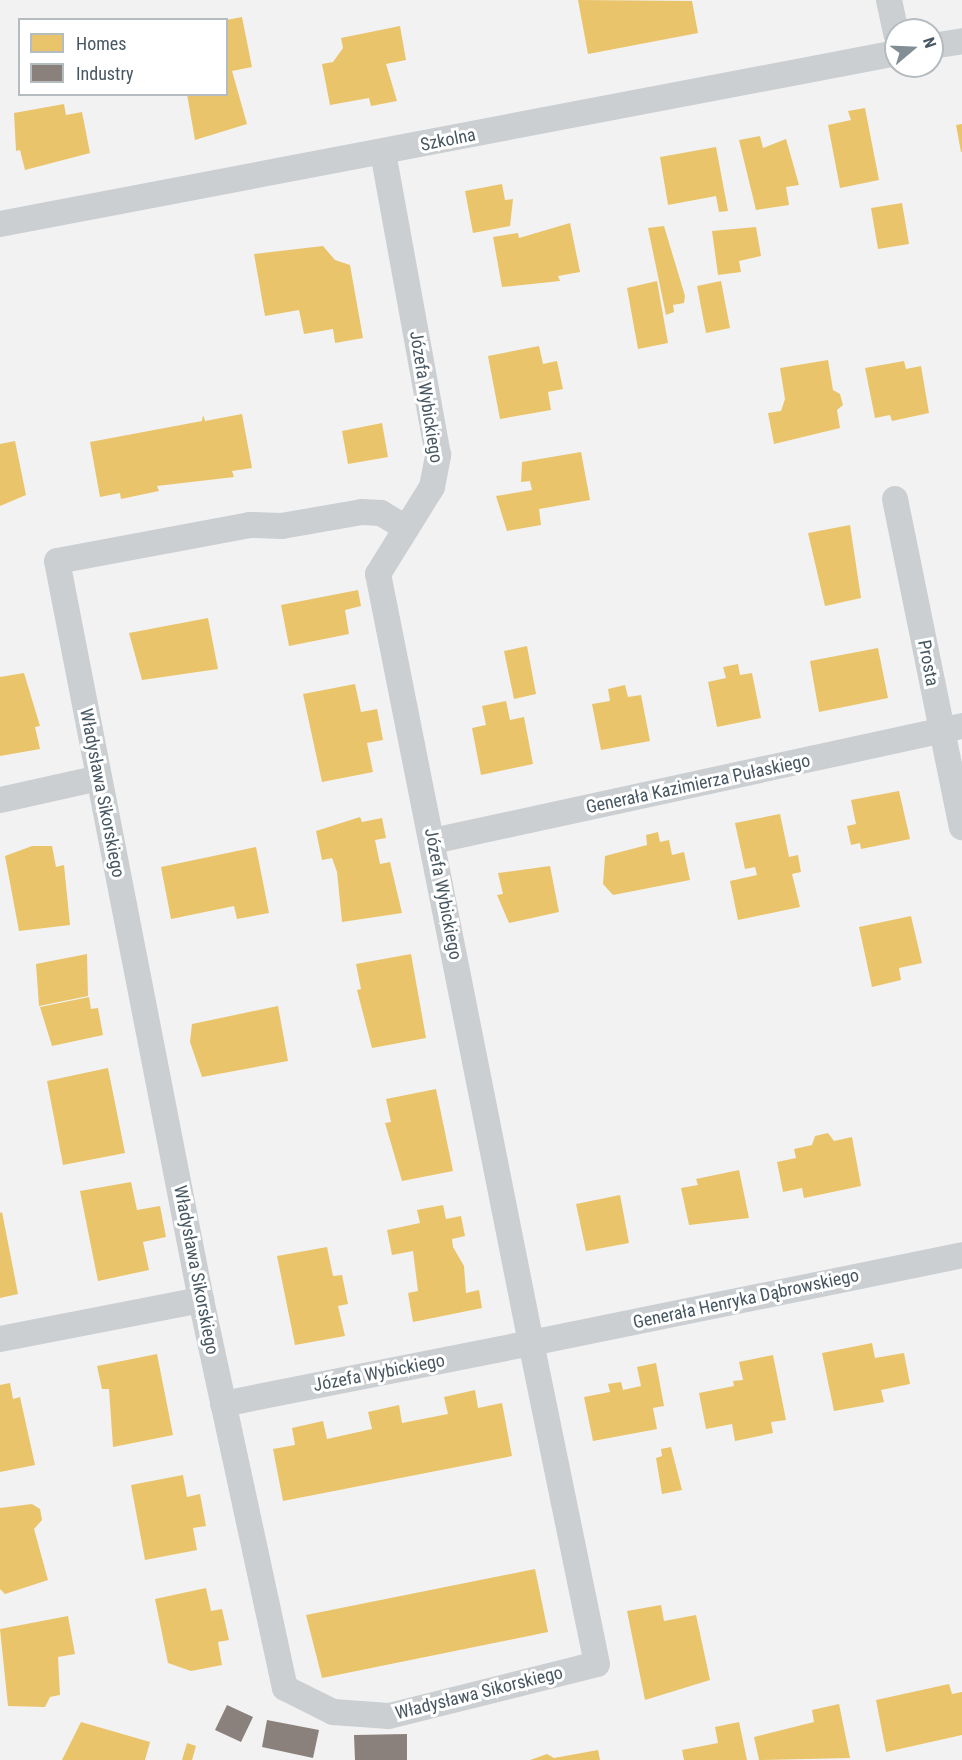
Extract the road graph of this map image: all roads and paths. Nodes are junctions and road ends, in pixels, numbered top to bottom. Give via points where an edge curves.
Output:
1 (889, 0) edge
2 (893, 18) edge
3 (962, 41) edge
4 (944, 44) edge
5 (884, 55) edge
6 (383, 152) junction
7 (0, 224) edge
8 (895, 499) dead end
9 (406, 528) junction
10 (952, 728) edge
11 (99, 778) junction
12 (0, 800) edge
13 (962, 827) edge
14 (433, 842) junction
15 (962, 1255) edge
16 (201, 1300) junction
17 (0, 1339) edge
18 (531, 1343) junction
19 (223, 1404) junction

1 - 2 street
3 - 4 street
5 - 6 street, Szkolna
6 - 7 street, Szkolna
6 - 9 street, Józefa Wybickiego via 438,455 432,487
8 - 10 street, Prosta
9 - 11 street, Władysława Sikorskiego via 381,513 362,512 282,526 250,525 57,561
9 - 14 street, Józefa Wybickiego via 378,574
10 - 13 street, Prosta
10 - 14 street, Generała Kazimierza Pułaskiego
11 - 12 street
11 - 16 street, Władysława Sikorskiego
14 - 18 street, Józefa Wybickiego
15 - 18 street, Generała Henryka Dąbrowskiego
16 - 17 street
16 - 19 street, Władysława Sikorskiego
18 - 19 street, Józefa Wybickiego
18 - 19 street, Władysława Sikorskiego via 597,1664 389,1716 333,1712 285,1688

